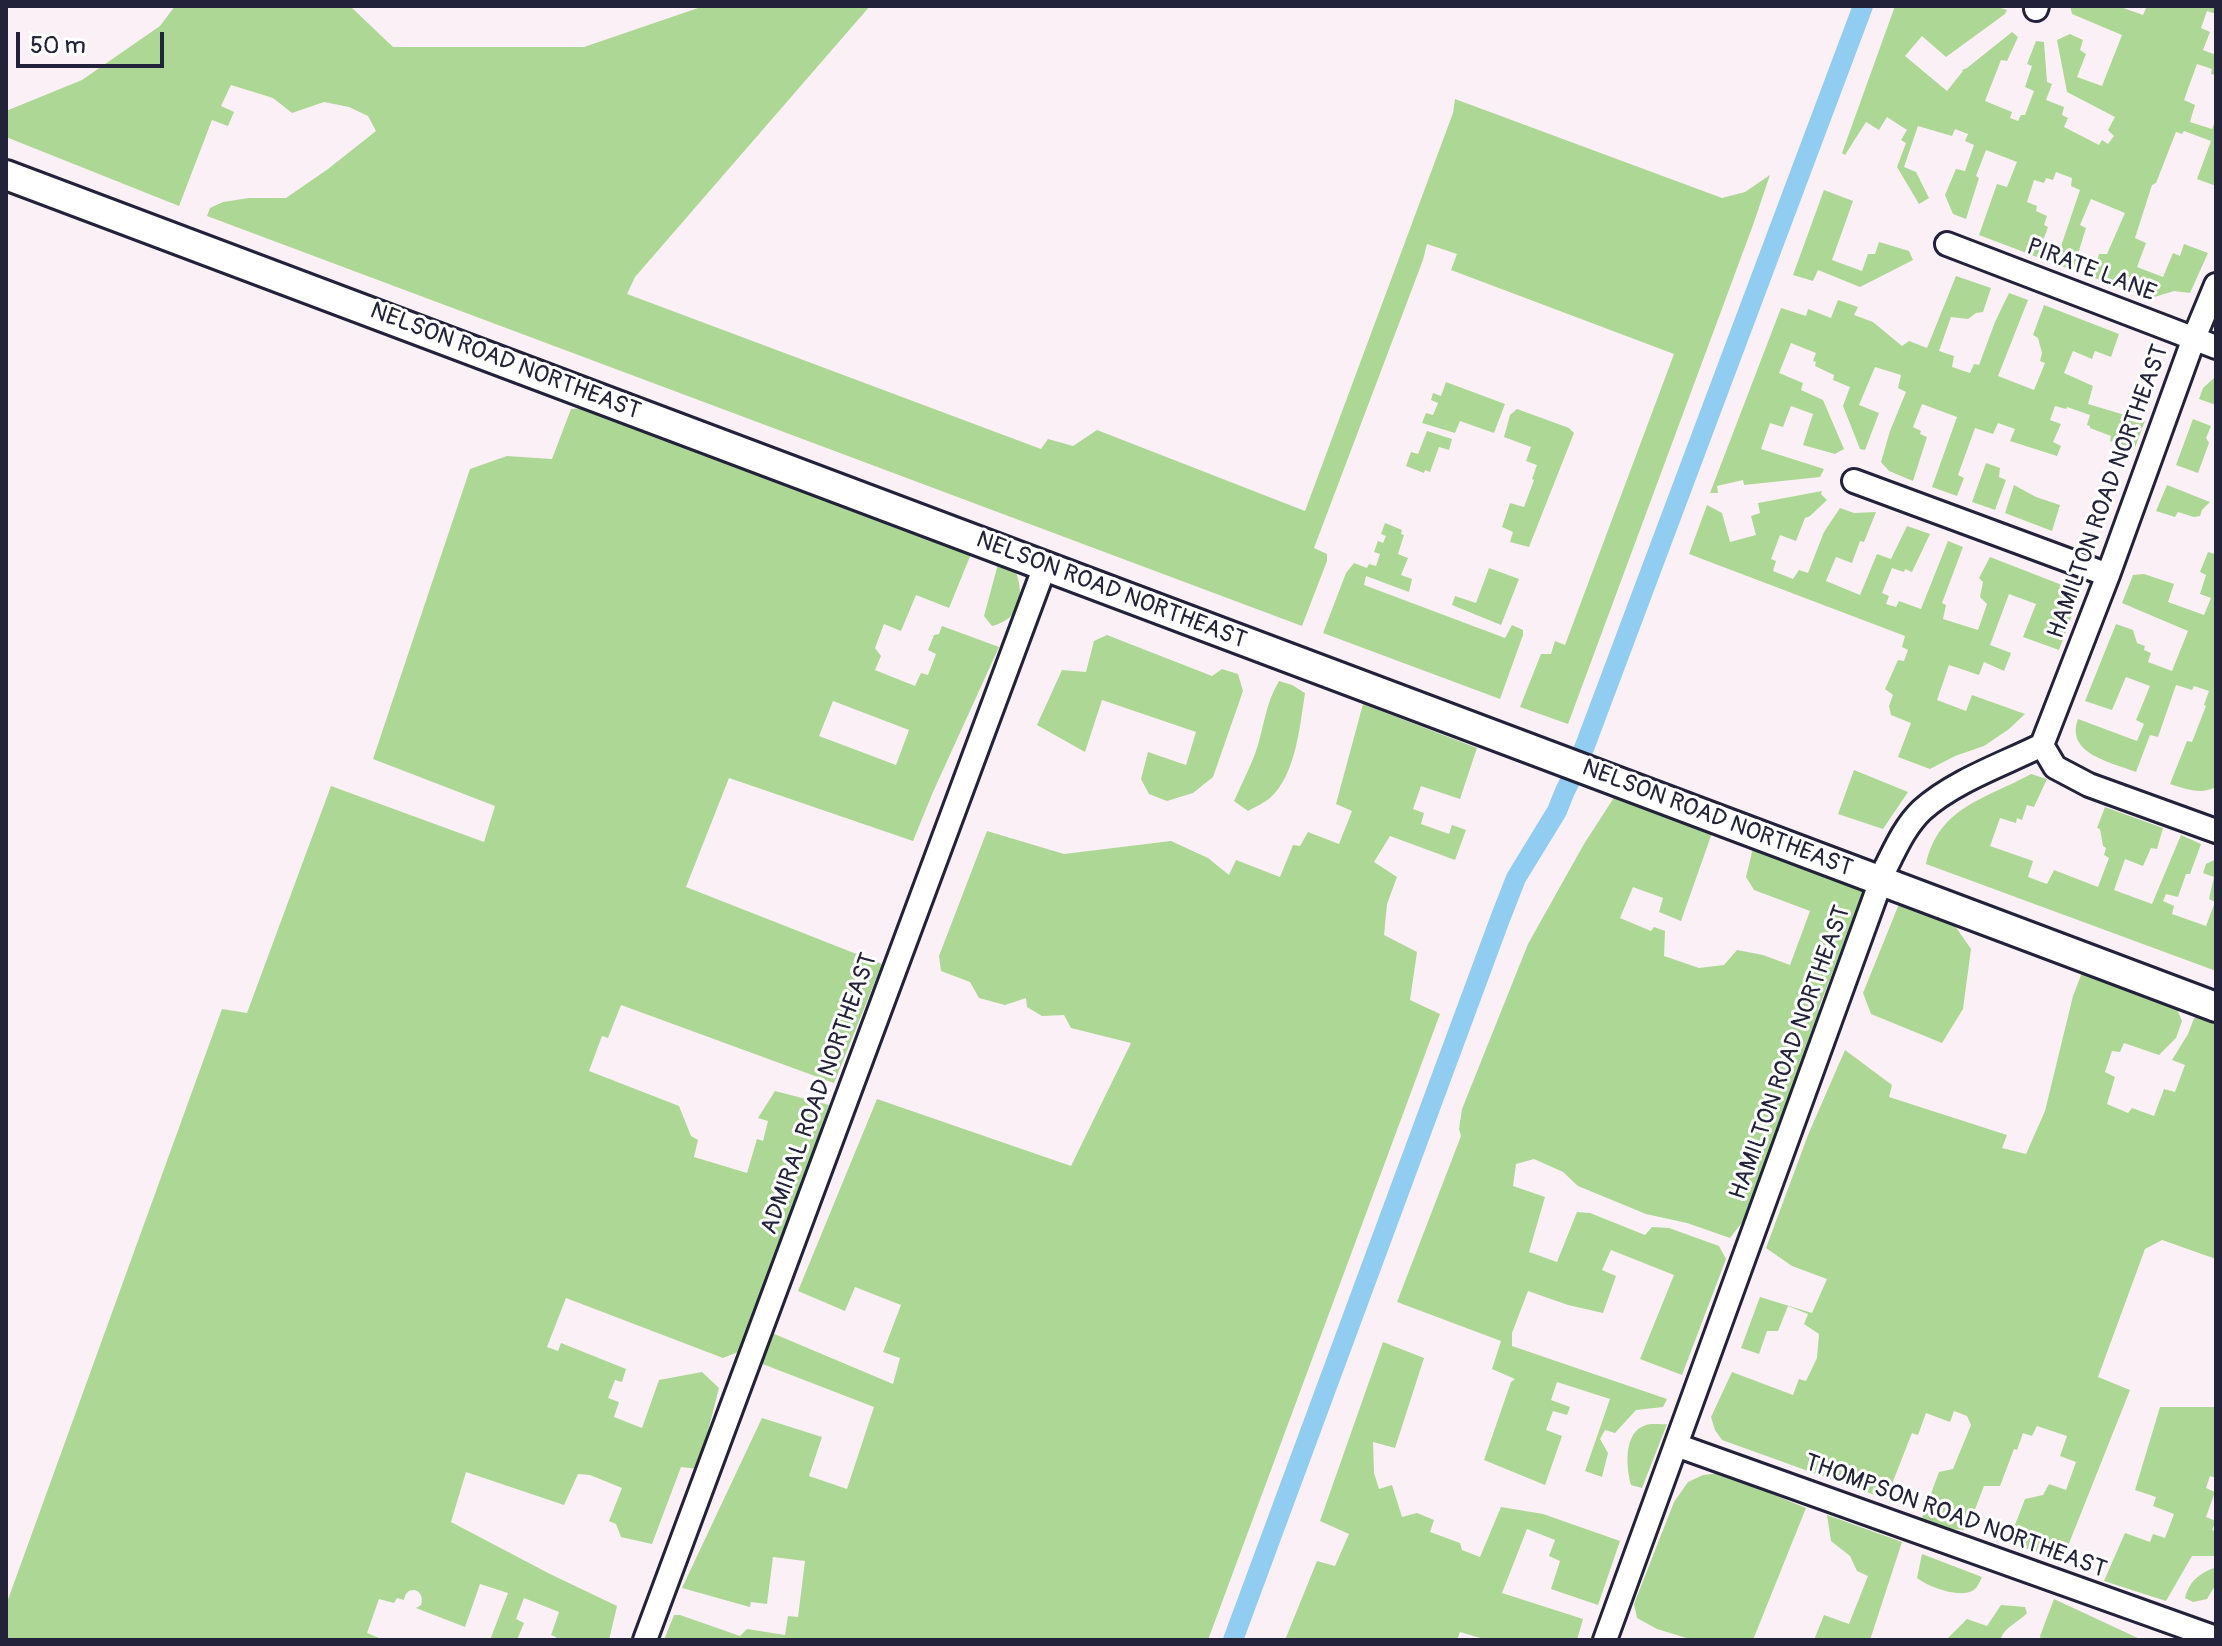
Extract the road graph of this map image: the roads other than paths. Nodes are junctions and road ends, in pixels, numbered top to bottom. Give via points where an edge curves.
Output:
1 (6, 175) edge
2 (1947, 244) dead end
3 (2216, 285) edge
4 (2194, 338) junction
5 (2216, 347) edge
6 (1854, 481) dead end
7 (1045, 566) junction
8 (2108, 575) junction
9 (2042, 745) junction
10 (2216, 831) edge
11 (1881, 881) junction
12 (2216, 1007) edge
13 (1676, 1445) junction
14 (2216, 1638) edge
15 (645, 1640) edge
16 (1605, 1640) edge

1 - 7 street, NELSON ROAD NORTHEAST
2 - 4 street, PIRATE LANE
3 - 4 street, HAMILTON ROAD NORTHEAST
4 - 5 street, PIRATE LANE
4 - 8 street, HAMILTON ROAD NORTHEAST
6 - 8 street
7 - 11 street, NELSON ROAD NORTHEAST
7 - 15 street, ADMIRAL ROAD NORTHEAST
8 - 9 street, HAMILTON ROAD NORTHEAST
9 - 10 street via 2055,767 2089,785
9 - 11 street, HAMILTON ROAD NORTHEAST via 1952,788 1921,811 1900,838
11 - 12 street, NELSON ROAD NORTHEAST
11 - 13 street, HAMILTON ROAD NORTHEAST
13 - 14 street, THOMPSON ROAD NORTHEAST
13 - 16 street, HAMILTON ROAD NORTHEAST

